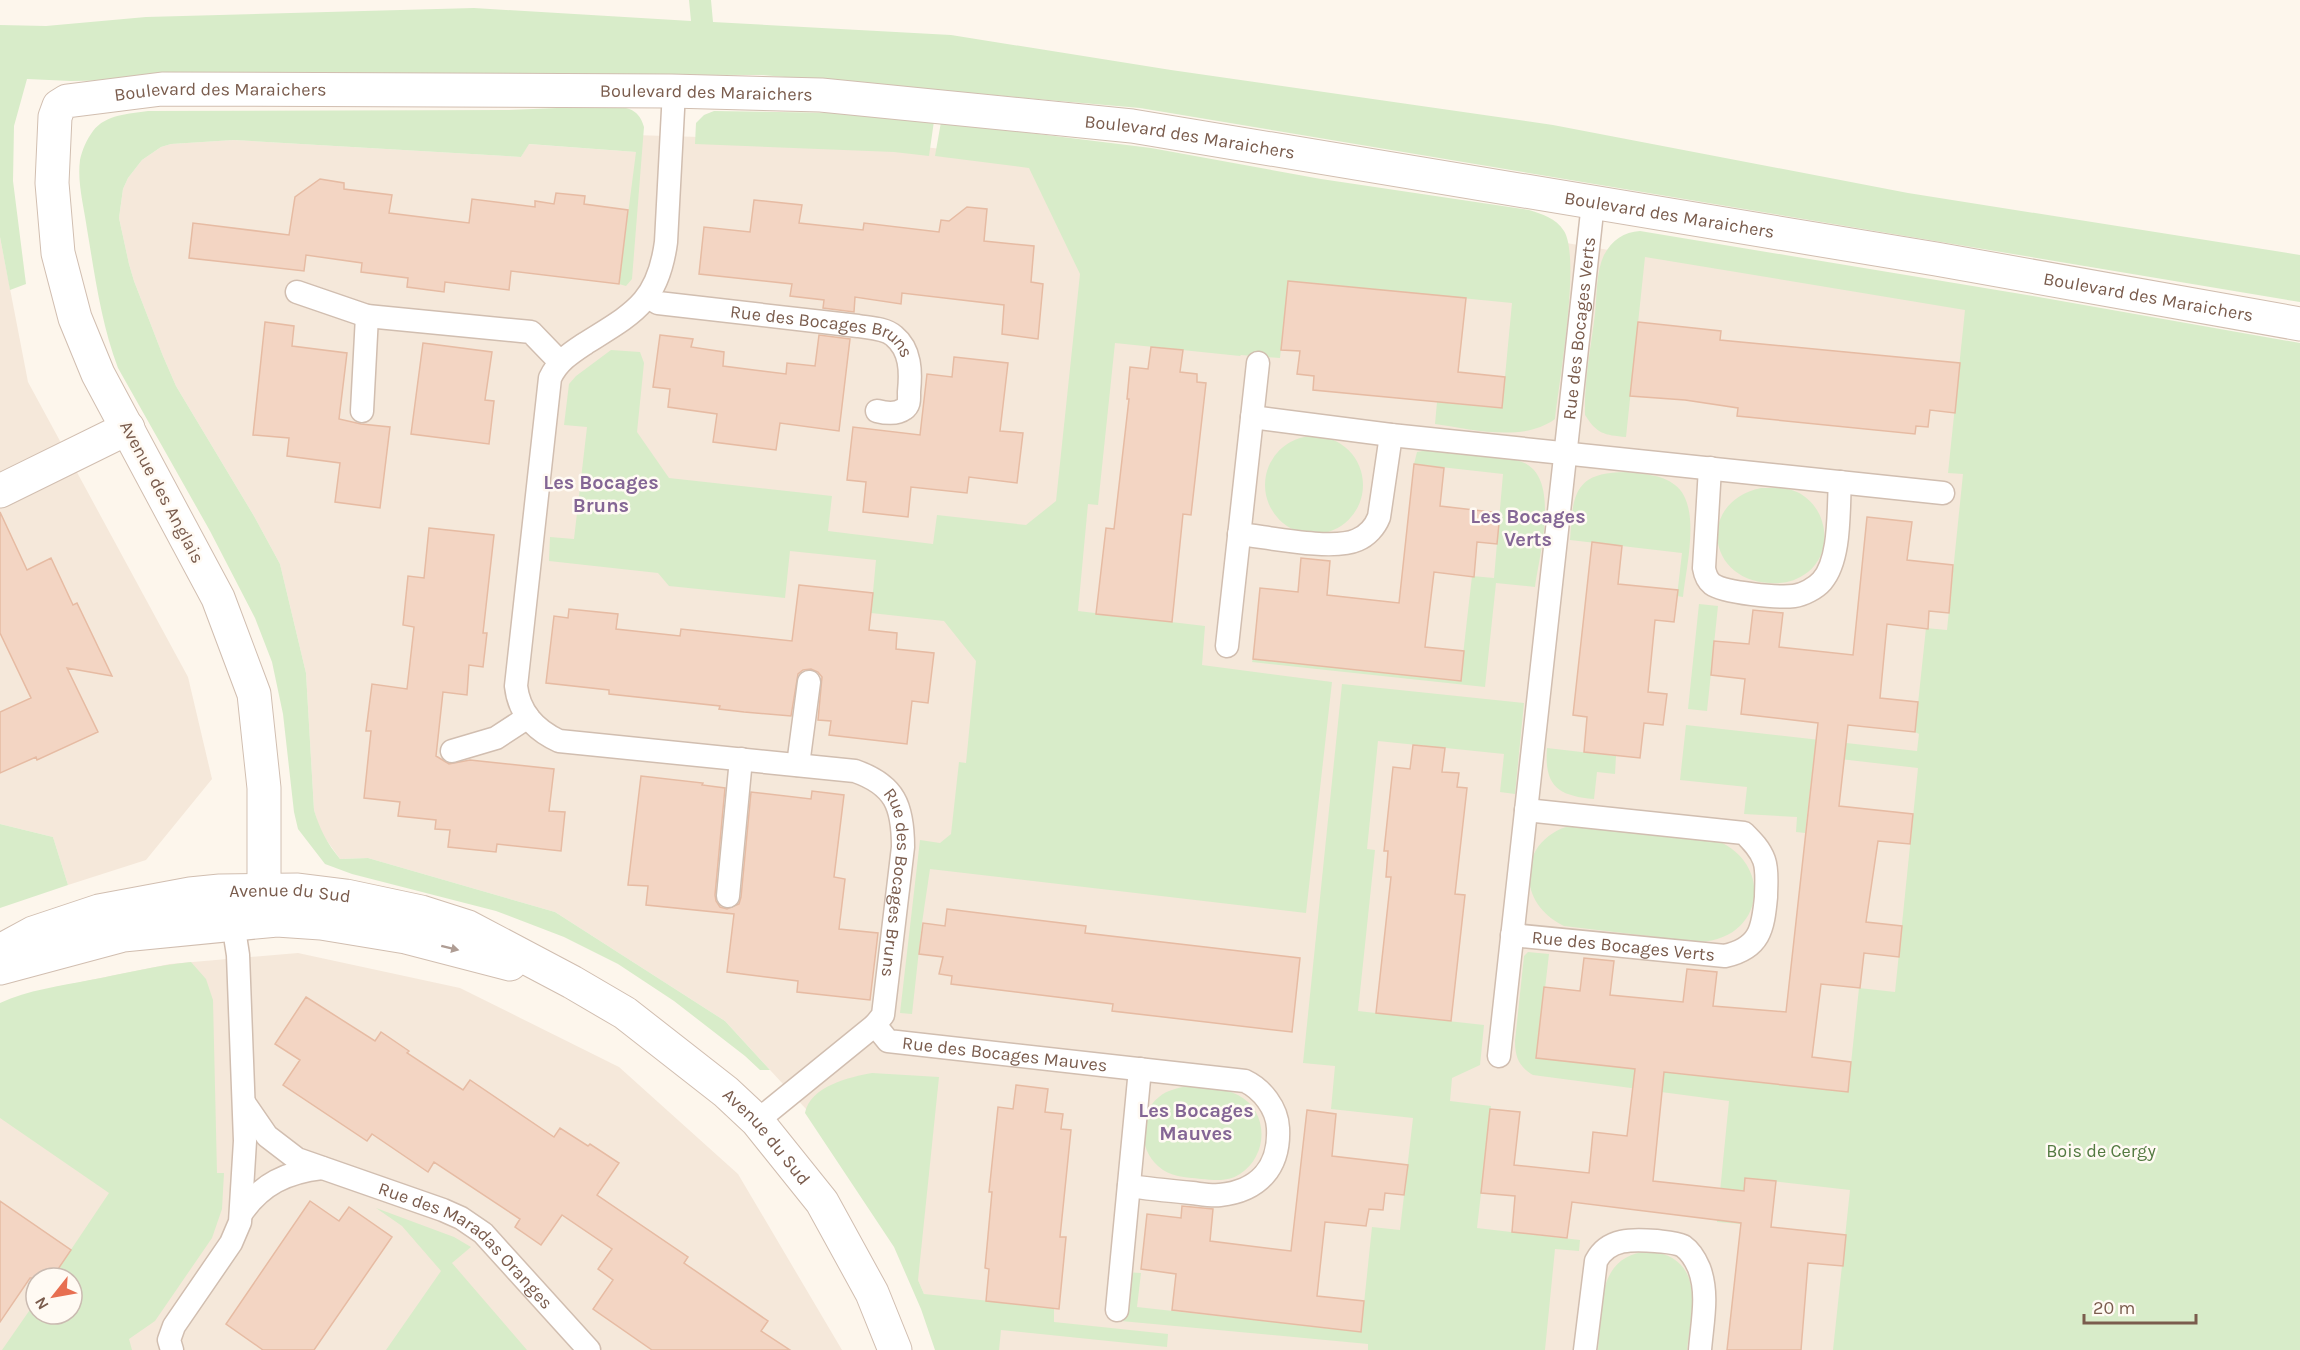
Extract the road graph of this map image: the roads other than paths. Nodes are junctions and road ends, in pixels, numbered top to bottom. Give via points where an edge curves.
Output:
1 (674, 91) junction
2 (67, 100) joint
3 (1593, 203) junction
4 (297, 292) dead end
5 (648, 297) junction
6 (366, 316) junction
7 (2300, 324) edge
8 (560, 362) junction
9 (1258, 363) dead end
10 (362, 411) dead end
11 (877, 411) dead end
12 (1252, 417) junction
13 (128, 428) junction
14 (1391, 435) junction
15 (1565, 453) junction
16 (1710, 468) junction
17 (1840, 482) junction
18 (0, 491) edge
19 (1943, 493) dead end
20 (1239, 534) junction
21 (1227, 646) dead end
22 (809, 682) dead end
23 (528, 717) junction
24 (452, 751) dead end
25 (741, 759) junction
26 (798, 765) junction
27 (1526, 810) junction
28 (264, 890) junction
29 (728, 896) dead end
30 (231, 908) junction
31 (468, 927) junction
32 (1512, 935) junction
33 (5, 961) edge
34 (572, 982) junction
35 (875, 1025) junction
36 (1499, 1056) dead end
37 (1140, 1069) junction
38 (243, 1100) junction
39 (757, 1122) junction
40 (323, 1168) junction
41 (1129, 1186) junction
42 (241, 1214) junction
43 (1117, 1310) dead end
44 (171, 1350) edge
45 (589, 1350) edge
46 (896, 1350) edge
47 (1585, 1350) edge
48 (1700, 1350) edge

1 - 2 street, Boulevard des Maraichers via 162,89
1 - 3 street, Boulevard des Maraichers via 821,95 1132,126
1 - 5 lane via 666,242 663,265
2 - 13 street, Avenue des Anglais via 59,106 55,117 52,183 58,253 75,318 98,374
3 - 7 street, Boulevard des Maraichers
3 - 15 lane, Rue des Bocages Verts
4 - 6 lane
5 - 8 lane via 629,315
5 - 11 lane, Rue des Bocages Bruns via 658,303 888,332 908,357 909,403 900,411
6 - 8 lane via 531,332
6 - 10 lane
8 - 23 lane, Rue des Bocages Bruns via 548,387 516,686 518,700
9 - 12 lane
12 - 14 lane
12 - 20 lane
13 - 18 street
13 - 28 street, Avenue des Anglais via 218,598 254,694 264,788
14 - 15 lane
14 - 20 lane via 1379,517 1376,525 1358,540 1330,544
15 - 16 lane
15 - 27 lane, Rue des Bocages Verts
16 - 17 lane
16 - 17 lane via 1704,568 1713,585 1733,592 1795,596 1821,583 1835,551
17 - 19 lane
20 - 21 lane
22 - 26 lane
23 - 24 lane via 496,738
23 - 25 lane, Rue des Bocages Bruns via 545,735 559,741
25 - 26 lane, Rue des Bocages Bruns
25 - 29 lane
26 - 35 lane, Rue des Bocages Bruns via 855,771 874,778 894,798 900,812 903,847 886,1002
27 - 32 lane, Rue des Bocages Verts
27 - 32 lane, Rue des Bocages Verts via 1744,833 1765,862 1764,922 1745,949 1725,956
28 - 30 street, Avenue du Sud
28 - 31 street, Avenue du Sud via 346,896
30 - 31 lane via 235,917 269,906
30 - 33 street, Avenue du Sud via 190,894 99,911 33,933
30 -> 34 street, Avenue du Sud via 406,937
30 - 38 lane, Rue des Maradas Oranges via 238,955
31 - 34 street, Avenue du Sud
32 - 36 lane, Rue des Bocages Verts
34 - 39 street, Avenue du Sud via 625,1013 718,1085
35 - 37 lane, Rue des Bocages Mauves via 888,1041
35 - 39 lane, Rue des Bocages Bruns
37 - 41 lane
37 - 41 lane, Rue des Bocages Mauves via 1245,1081 1256,1086 1277,1122 1278,1140 1274,1163 1267,1173 1237,1192 1218,1196
38 - 40 lane, Rue des Maradas Oranges via 275,1144 297,1159
38 - 42 lane, Rue des Maradas Oranges
39 - 46 street, Avenue du Sud via 822,1202 872,1293
40 - 42 lane, Rue des Maradas Oranges via 274,1181 254,1196
40 - 45 lane, Rue des Maradas Oranges via 409,1197 473,1225
41 - 43 lane
42 - 44 lane, Rue des Maradas Oranges via 231,1243 174,1326 169,1340
47 - 48 lane via 1600,1252 1620,1241 1640,1240 1682,1246 1698,1266 1705,1286

